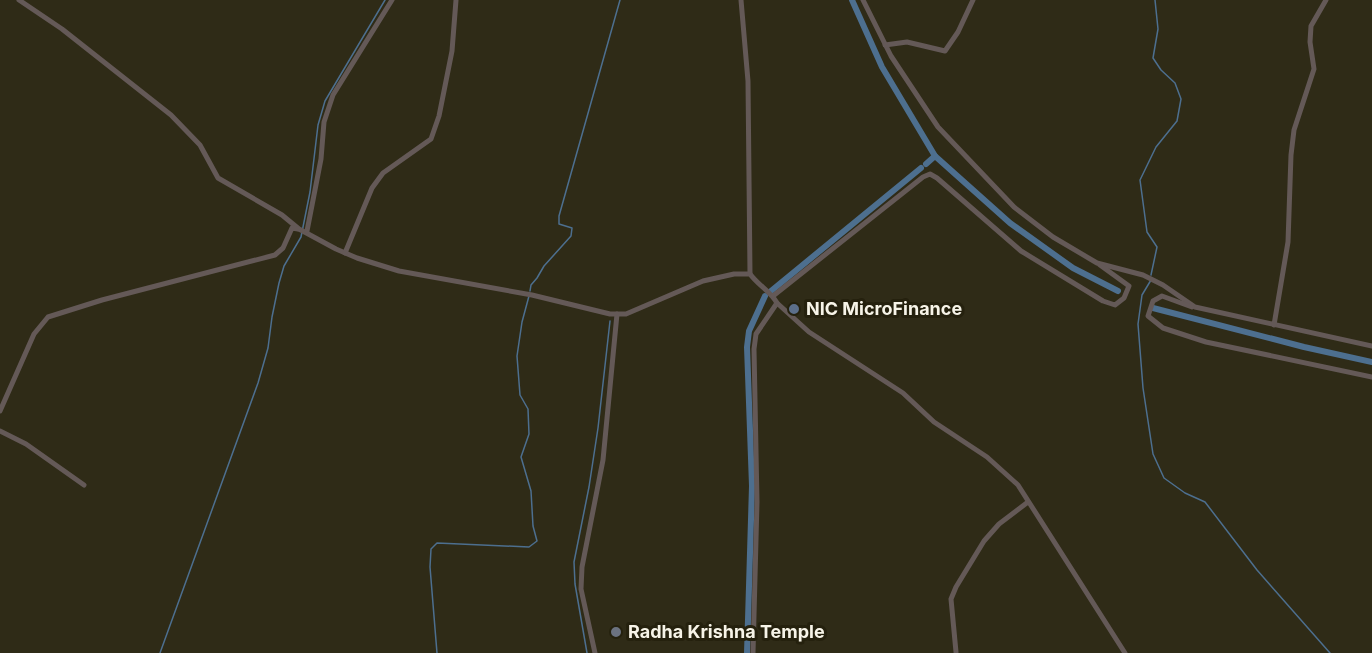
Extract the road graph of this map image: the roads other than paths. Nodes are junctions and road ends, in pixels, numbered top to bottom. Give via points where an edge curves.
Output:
1 (19, 0) edge
2 (392, 0) edge
3 (456, 0) edge
4 (741, 0) edge
5 (863, 0) edge
6 (973, 0) edge
7 (1326, 0) edge
8 (885, 45) junction
9 (299, 229) junction
10 (307, 231) junction
11 (345, 253) junction
12 (1097, 263) junction
13 (750, 274) junction
14 (773, 296) junction
15 (777, 303) junction
16 (1195, 308) junction
17 (617, 314) junction
18 (1274, 325) junction
19 (1372, 346) edge
20 (1372, 377) edge
21 (0, 411) edge
22 (0, 431) edge
23 (84, 485) dead end
24 (1028, 502) junction
25 (956, 652) edge
26 (595, 653) edge
27 (753, 653) edge
28 (1125, 653) edge

1 - 9 street via 171,115 200,145 218,178 282,214
2 - 10 street via 333,95 324,122
3 - 11 street via 452,51 431,139 383,173 372,188
4 - 13 street via 748,81
5 - 8 street
6 - 8 street via 945,51 907,42
7 - 18 street via 1311,26 1314,69 1294,130 1288,242
8 - 12 street via 938,128 964,156 1014,207 1053,237
9 - 10 street
9 - 21 street via 292,228 283,248 275,255 48,317 34,334
10 - 11 street
11 - 17 street via 399,271
12 - 14 street via 1129,286 1124,298 1115,305 1021,250 930,174
12 - 16 street via 1143,274
13 - 14 street
13 - 17 street via 703,281 643,308
14 - 15 street
15 - 24 street via 809,332 896,388 934,422 987,457 1018,485
15 - 27 street via 756,334 754,349 757,501
16 - 18 street
16 - 20 street via 1162,296 1153,301 1148,316 1163,328 1206,342
17 - 26 street via 603,460 582,567 581,589
18 - 19 street
22 - 23 street via 26,444
24 - 25 street via 984,541 956,587 951,599
24 - 28 street

